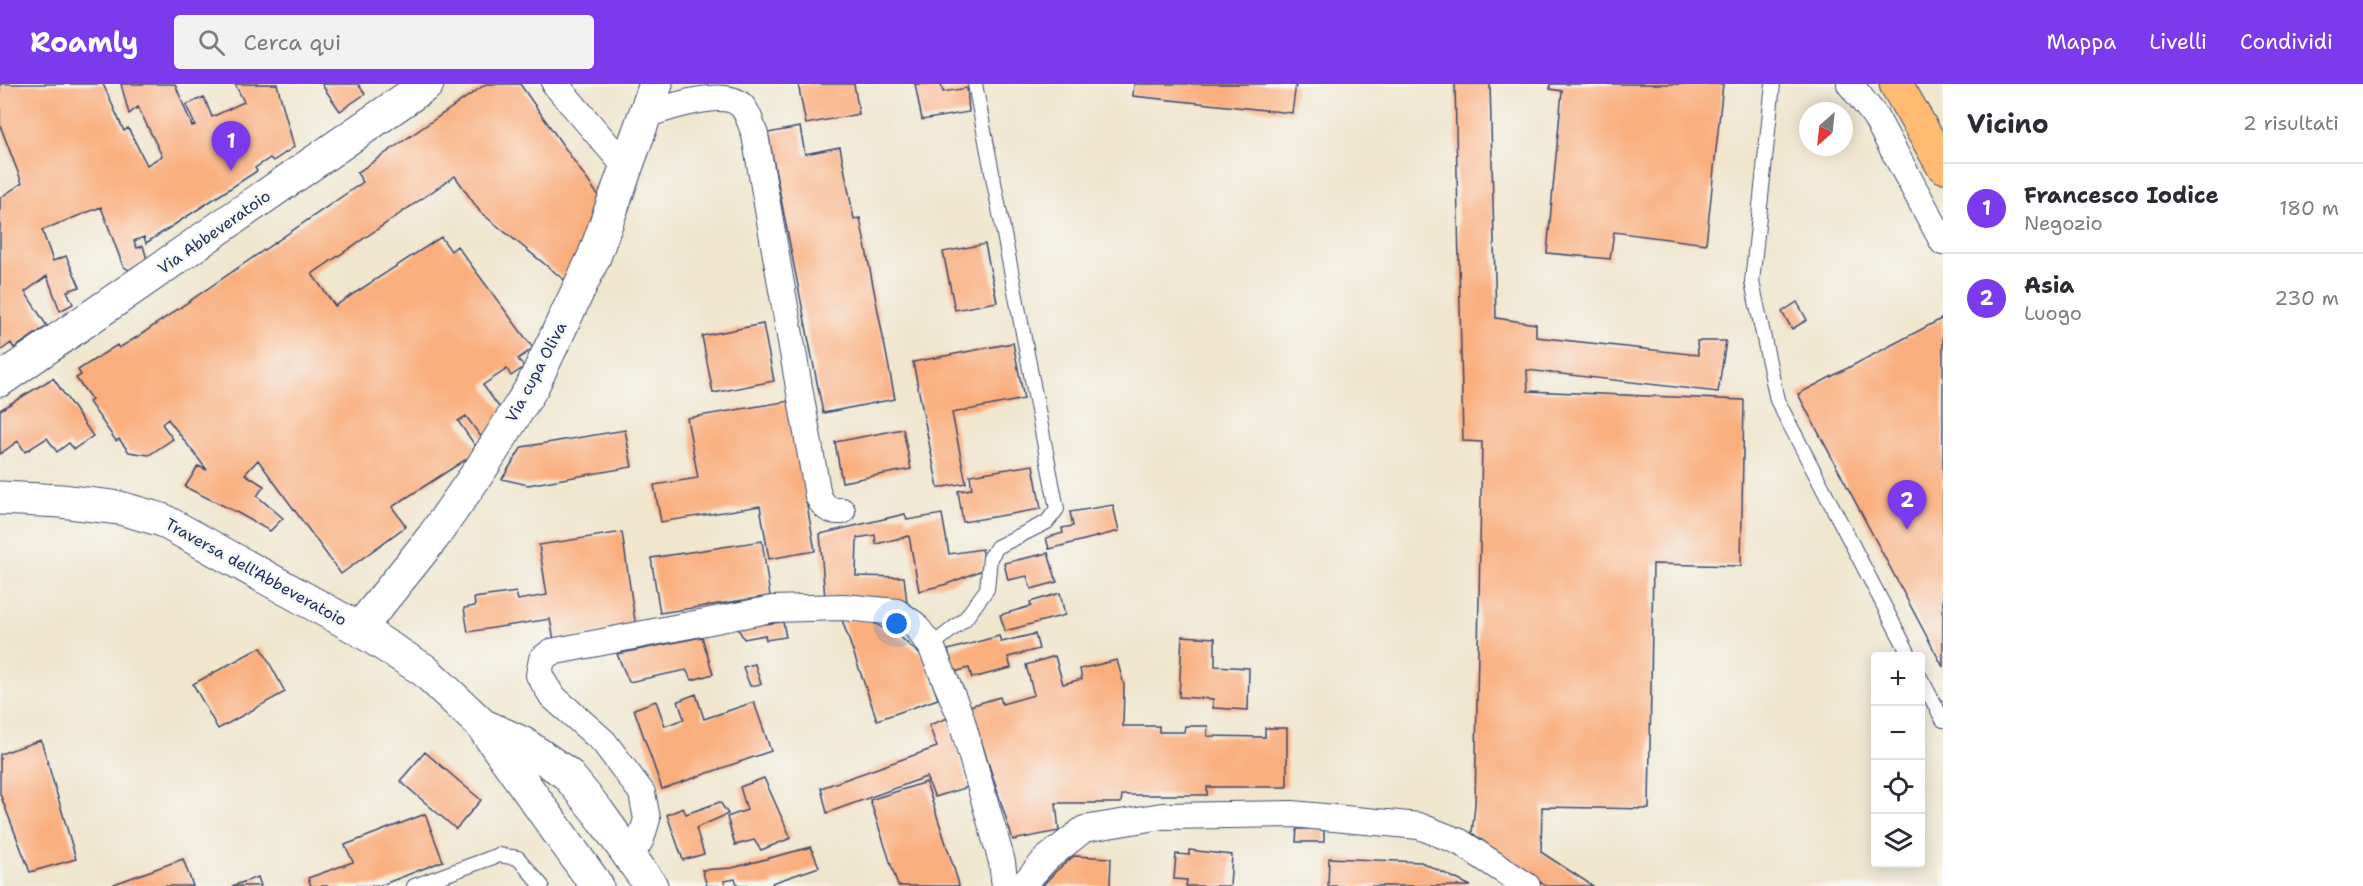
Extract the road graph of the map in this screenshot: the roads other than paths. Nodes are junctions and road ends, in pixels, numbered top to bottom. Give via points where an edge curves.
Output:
1 (427, 84) edge
2 (555, 84) edge
3 (656, 84) edge
4 (975, 84) edge
5 (1773, 84) edge
6 (1850, 84) edge
7 (1896, 84) edge
8 (645, 115) junction
9 (1943, 166) edge
10 (626, 167) junction
11 (1943, 242) edge
12 (0, 380) edge
13 (0, 498) edge
14 (842, 511) dead end
15 (359, 629) junction
16 (931, 646) junction
17 (1907, 652) edge
18 (1925, 686) edge
19 (1943, 720) edge
20 (481, 724) junction
21 (631, 856) junction
22 (414, 886) edge
23 (542, 886) edge
24 (597, 886) edge
25 (651, 886) edge
26 (1005, 886) edge
27 (1022, 886) edge
28 (1527, 886) edge

1 - 12 street, Via Abbeveratoio
2 - 10 street
3 - 8 street, Via cupa Oliva
4 - 16 lane via 1057,509 1047,522 997,548 990,558 987,589 965,619
5 - 17 lane via 1752,282 1777,400
6 - 11 street via 1875,116
7 - 9 highway
8 - 10 street, Via cupa Oliva
8 - 14 street via 712,98 732,99 748,115 818,496 824,507
10 - 15 street, Via cupa Oliva via 594,257 532,387 433,537
13 - 15 street, Traversa dell'Abbeveratoio via 120,508 162,520
15 - 20 street, Traversa dell'Abbeveratoio via 424,670
16 - 21 street via 914,624 897,612 831,607 772,609 551,652 542,659 540,675 552,696 604,742 642,793 646,819
16 - 26 street via 960,715 1002,862
18 - 19 lane
20 - 21 street, Traversa dell'Abbeveratoio via 522,742 567,774
20 - 24 street, Traversa dell'Abbeveratoio
21 - 25 street, Traversa dell'Abbeveratoio
22 - 23 lane via 499,855 518,858
27 - 28 street via 1046,859 1084,829 1162,816 1293,814 1419,826 1460,842

